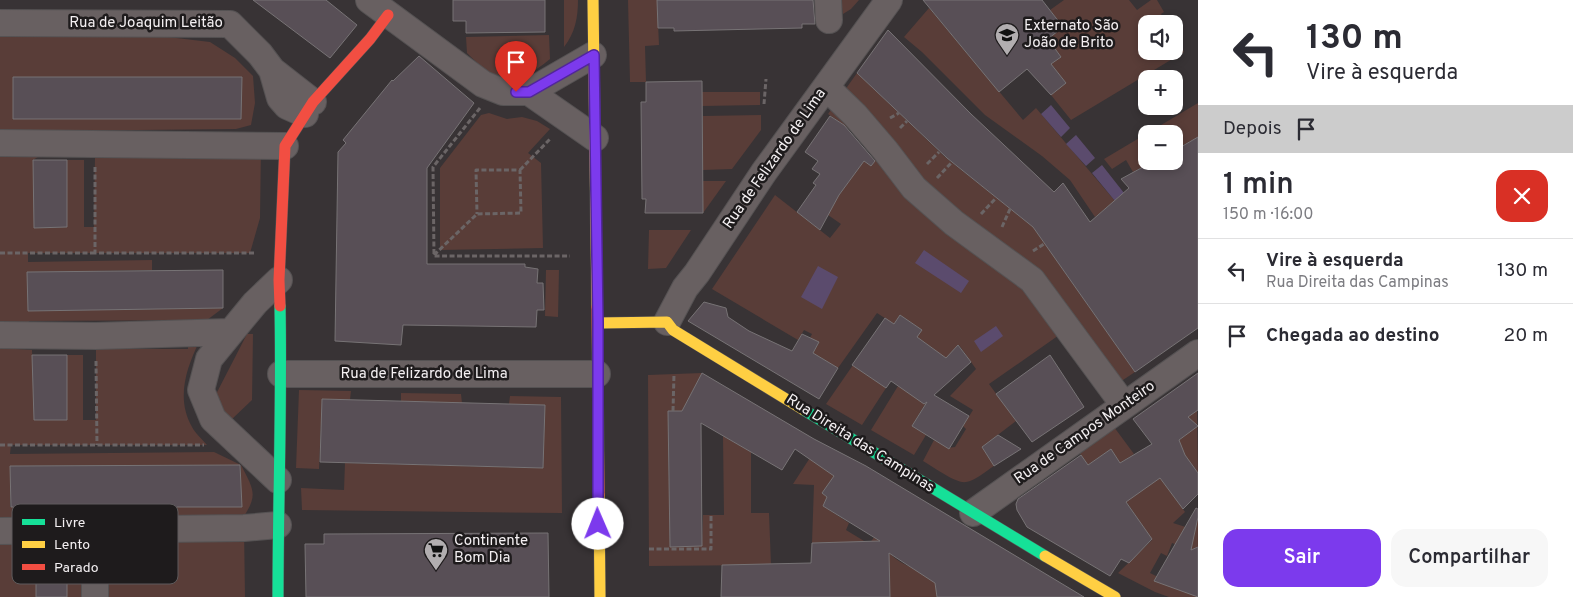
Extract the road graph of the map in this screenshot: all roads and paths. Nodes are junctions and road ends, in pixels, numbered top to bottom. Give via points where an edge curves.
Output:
1 (593, 0) edge
2 (889, 0) edge
3 (378, 7) edge
4 (0, 23) edge
5 (594, 55) junction
6 (766, 79) dead end
7 (826, 87) junction
8 (495, 89) junction
9 (529, 92) junction
10 (764, 104) dead end
11 (309, 108) junction
12 (554, 135) dead end
13 (594, 138) junction
14 (0, 143) edge
15 (94, 144) junction
16 (285, 146) junction
17 (520, 170) junction
18 (477, 214) junction
19 (0, 253) edge
20 (95, 253) junction
21 (281, 253) junction
22 (434, 256) junction
23 (579, 256) dead end
24 (279, 280) junction
25 (598, 322) junction
26 (667, 322) junction
27 (230, 332) junction
28 (0, 335) edge
29 (96, 336) junction
30 (1198, 353) edge
31 (281, 374) junction
32 (597, 374) junction
33 (674, 374) dead end
34 (1124, 406) junction
35 (673, 411) dead end
36 (0, 445) edge
37 (97, 445) junction
38 (207, 445) dead end
39 (278, 480) junction
40 (973, 513) junction
41 (711, 515) dead end
42 (278, 525) junction
43 (178, 529) edge
44 (650, 548) dead end
45 (95, 584) edge
46 (95, 597) edge
47 (278, 597) edge
48 (600, 597) edge
49 (1115, 597) edge

1 - 5 street
2 - 7 street, Rua de Felizardo de Lima
3 - 8 street via 483,84
3 - 11 street via 370,39
4 - 11 street, Rua de Joaquim Leitão via 230,24
5 - 9 street
5 - 13 street
6 - 10 path
7 - 26 street, Rua de Felizardo de Lima via 685,288
7 - 34 street via 855,115 914,188 954,223 1032,280
8 - 9 street
8 - 22 path via 434,167
9 - 13 street
11 - 16 street
12 - 17 path
13 - 25 street
14 - 15 street
15 - 16 street
15 - 20 path
16 - 21 street
17 - 18 path via 476,170
17 - 18 path via 521,214
18 - 22 path
19 - 20 path
20 - 21 path
21 - 24 street
22 - 23 path
24 - 27 street
24 - 31 street
25 - 26 street
25 - 32 street
26 - 40 street, Rua Direita das Campinas via 673,330
27 - 29 street
27 - 39 street via 209,359 201,390 214,420
28 - 29 street
29 - 37 path
30 - 34 street, Rua de Campos Monteiro
31 - 32 street, Rua de Felizardo de Lima
31 - 39 street
32 - 48 street
33 - 35 path
34 - 40 street, Rua de Campos Monteiro
36 - 37 path
37 - 38 path
39 - 42 street
40 - 49 street, Rua Direita das Campinas
41 - 44 path via 712,549
42 - 43 street
42 - 47 street
45 - 46 street

